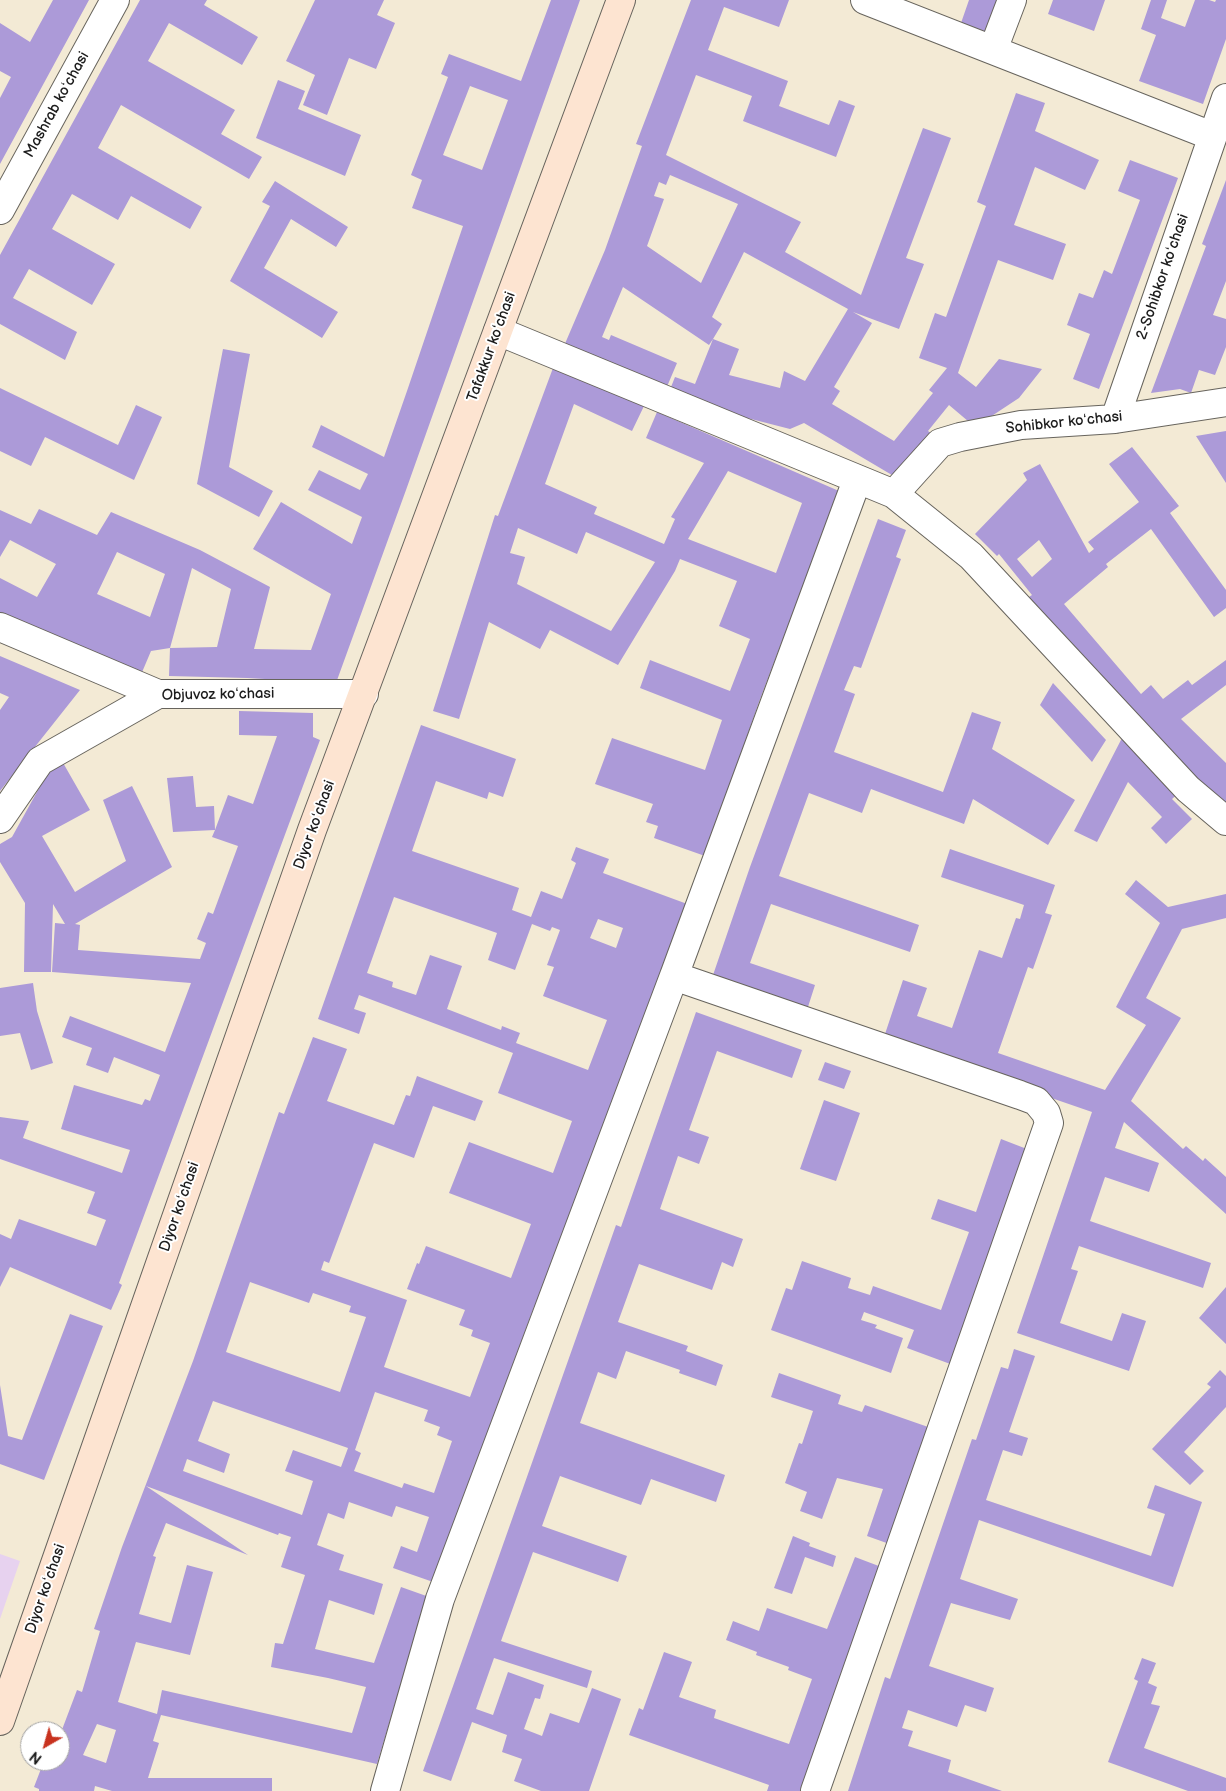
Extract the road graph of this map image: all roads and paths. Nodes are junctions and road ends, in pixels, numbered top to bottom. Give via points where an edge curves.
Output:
1 (115, 0) edge
2 (621, 0) edge
3 (865, 0) edge
4 (1012, 0) edge
5 (994, 50) junction
6 (1226, 98) edge
7 (1212, 136) junction
8 (0, 210) edge
9 (498, 330) junction
10 (1226, 402) edge
11 (1115, 419) junction
12 (857, 480) junction
13 (894, 494) junction
14 (0, 626) edge
15 (158, 694) junction
16 (364, 694) junction
17 (0, 819) edge
18 (1226, 821) edge
19 (674, 976) junction
20 (0, 1721) edge
21 (385, 1791) edge
22 (815, 1791) edge

1 - 8 street, Mashrab koʻchasi
2 - 9 main road, Tafakkur koʻchasi
3 - 5 street
4 - 5 street
5 - 7 street
6 - 7 street, 2-Sohibkor koʻchasi
7 - 11 street, 2-Sohibkor koʻchasi
9 - 12 street
9 - 16 main road, Tafakkur koʻchasi
10 - 11 street, Sohibkor koʻchasi
11 - 13 street, Sohibkor koʻchasi via 1021,425 960,437 940,444
12 - 13 street
12 - 19 street
13 - 18 street via 971,556 1188,789
14 - 15 street
15 - 16 street, Objuvoz koʻchasi
15 - 17 street, Objuvoz koʻchasi via 40,761
16 - 20 main road, Diyor koʻchasi via 312,830
19 - 21 street via 440,1599
19 - 22 street via 1036,1101 1046,1112 1049,1124

